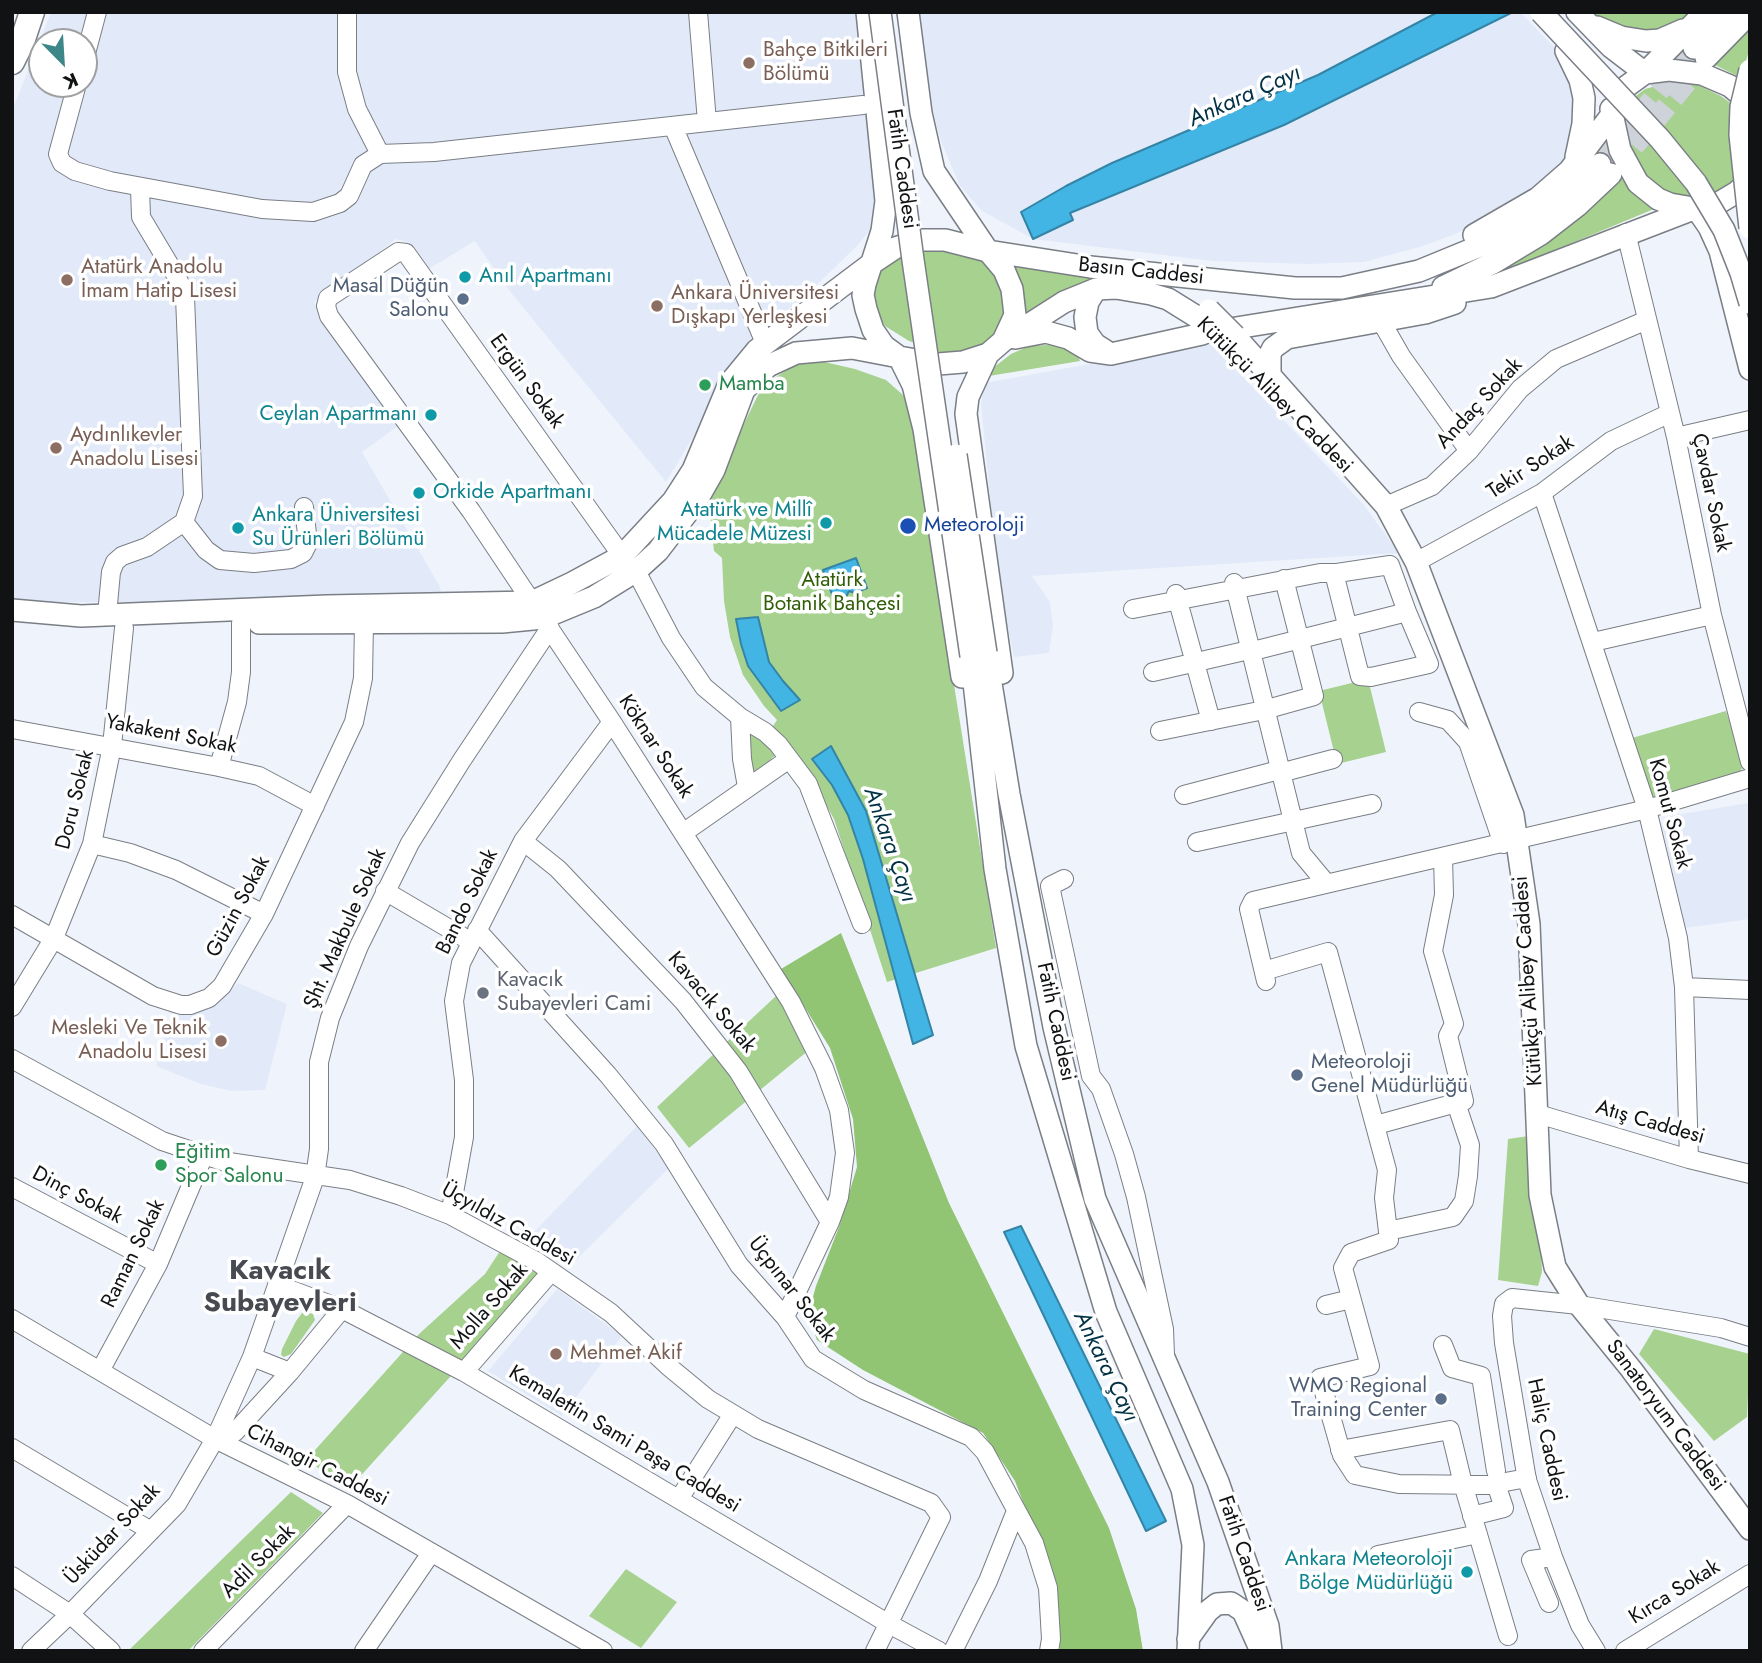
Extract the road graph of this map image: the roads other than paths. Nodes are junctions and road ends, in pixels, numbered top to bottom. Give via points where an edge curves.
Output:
1 (26, 12) edge
2 (32, 12) edge
3 (347, 12) edge
4 (698, 12) edge
5 (867, 12) edge
6 (880, 12) edge
7 (894, 12) edge
8 (908, 12) edge
9 (1529, 12) edge
10 (1541, 12) edge
11 (1556, 12) edge
12 (1705, 12) edge
13 (1728, 12) edge
14 (1750, 13) edge
15 (1581, 17) edge
16 (1561, 45) junction
17 (1697, 45) junction
18 (12, 60) edge
19 (1750, 70) edge
20 (1645, 73) junction
21 (73, 98) edge
22 (1750, 103) edge
23 (863, 106) dead end
24 (1613, 113) junction
25 (707, 122) junction
26 (673, 126) junction
27 (380, 153) junction
28 (1575, 162) junction
29 (1749, 186) edge
30 (140, 188) junction
31 (1696, 208) junction
32 (1750, 230) edge
33 (1626, 233) junction
34 (988, 251) junction
35 (1721, 256) junction
36 (385, 260) joint
37 (871, 264) junction
38 (1090, 267) junction
39 (1750, 269) edge
40 (1491, 287) junction
41 (1295, 288) junction
42 (1096, 289) junction
43 (1418, 298) junction
44 (1750, 303) edge
45 (1647, 320) junction
46 (1381, 321) junction
47 (1216, 327) junction
48 (765, 343) junction
49 (995, 348) junction
50 (1111, 354) junction
51 (899, 357) junction
52 (1750, 369) edge
53 (1270, 376) junction
54 (1670, 412) junction
55 (1750, 420) edge
56 (1676, 437) junction
57 (1469, 451) junction
58 (1542, 493) junction
59 (1387, 506) junction
60 (304, 507) dead end
61 (184, 522) junction
62 (1416, 562) junction
63 (629, 564) junction
64 (1334, 573) junction
65 (1284, 579) junction
66 (1235, 585) junction
67 (1177, 597) junction
68 (1133, 609) dead end
69 (12, 610) edge
70 (1407, 612) junction
71 (1712, 615) junction
72 (542, 616) junction
73 (116, 621) junction
74 (12, 623) edge
75 (241, 623) junction
76 (364, 623) junction
77 (1348, 627) junction
78 (1300, 639) junction
79 (1593, 642) junction
80 (1249, 651) junction
81 (978, 655) junction
82 (1194, 663) junction
83 (1153, 672) dead end
84 (1264, 710) junction
85 (1419, 712) dead end
86 (740, 717) junction
87 (1211, 721) junction
88 (612, 722) junction
89 (12, 729) edge
90 (1160, 731) dead end
91 (113, 747) junction
92 (1333, 759) dead end
93 (789, 760) junction
94 (1750, 761) edge
95 (219, 767) junction
96 (1280, 771) junction
97 (985, 778) junction
98 (1750, 778) edge
99 (747, 787) junction
100 (1009, 794) junction
101 (1184, 795) dead end
102 (1372, 804) dead end
103 (315, 806) junction
104 (1647, 809) junction
105 (1292, 820) junction
106 (683, 833) junction
107 (523, 841) junction
108 (1197, 842) dead end
109 (1510, 842) junction
110 (92, 844) junction
111 (1443, 857) junction
112 (1064, 879) dead end
113 (1326, 883) junction
114 (385, 891) junction
115 (264, 914) junction
116 (12, 915) edge
117 (862, 925) dead end
118 (474, 935) junction
119 (54, 938) junction
120 (1684, 988) junction
121 (1750, 990) edge
122 (12, 1007) edge
123 (12, 1059) edge
124 (1456, 1103) junction
125 (1538, 1114) junction
126 (1376, 1125) junction
127 (204, 1155) junction
128 (1689, 1159) junction
129 (1750, 1174) edge
130 (315, 1177) junction
131 (12, 1187) edge
132 (450, 1215) junction
133 (830, 1222) junction
134 (1388, 1231) junction
135 (158, 1264) junction
136 (551, 1272) junction
137 (278, 1285) junction
138 (1351, 1299) junction
139 (1326, 1305) dead end
140 (1579, 1305) junction
141 (342, 1309) junction
142 (785, 1317) junction
143 (12, 1318) edge
144 (1750, 1337) edge
145 (1443, 1345) dead end
146 (251, 1357) junction
147 (1165, 1362) junction
148 (100, 1371) junction
149 (290, 1372) junction
150 (464, 1372) junction
151 (733, 1414) junction
152 (215, 1439) junction
153 (12, 1448) edge
154 (1340, 1450) junction
155 (1525, 1471) junction
156 (1496, 1477) junction
157 (1463, 1485) junction
158 (679, 1499) junction
159 (347, 1504) junction
160 (1016, 1511) junction
161 (1472, 1516) junction
162 (1750, 1529) edge
163 (151, 1531) junction
164 (1478, 1534) junction
165 (431, 1553) junction
166 (1378, 1555) dead end
167 (1553, 1558) junction
168 (1750, 1574) edge
169 (12, 1576) edge
170 (1549, 1603) dead end
171 (70, 1614) junction
172 (889, 1624) junction
173 (1508, 1636) dead end
174 (1188, 1645) edge
175 (373, 1648) edge
176 (31, 1651) edge
177 (111, 1651) edge
178 (203, 1651) edge
179 (603, 1651) edge
180 (875, 1651) edge
181 (939, 1651) edge
182 (953, 1651) edge
183 (1049, 1651) edge
184 (1261, 1651) edge
185 (1270, 1651) edge
186 (1596, 1651) edge
187 (1625, 1651) edge

1 - 18 highway
2 - 18 highway
3 - 27 street via 347,72 357,109
4 - 25 street
5 - 37 main road via 887,201
6 - 81 main road, Fatih Caddesi, bridge via 913,260
7 - 81 main road, Fatih Caddesi, bridge
8 - 34 main road via 921,114 934,171
9 - 16 main road
10 - 44 main road, bridge via 1696,183 1724,230
11 - 39 main road via 1696,167 1720,201
12 - 17 main road
13 - 17 main road
14 - 17 main road
15 - 17 main road via 1621,37
15 - 20 main road
16 - 24 main road via 1601,88
16 - 28 main road via 1584,98
17 - 20 main road
19 - 32 main road, bridge via 1740,135
20 - 22 main road via 1670,69 1702,74 1730,86
20 - 24 main road via 1627,86
21 - 30 street via 59,148 62,163 75,171
23 - 25 street
24 - 28 main road
24 - 31 main road via 1620,150 1639,183 1658,199
25 - 26 street
26 - 27 street via 434,152
26 - 48 street
27 - 30 street via 363,165 349,195 340,203 313,212 262,209
28 - 41 main road via 1538,198 1464,240 1409,261
29 - 31 main road via 1717,204
30 - 61 street via 141,217 185,298 193,496
31 - 33 main road
31 - 35 main road
32 - 35 main road via 1730,238
33 - 40 main road
33 - 45 street, Çavdar Sokak
34 - 37 main road, Fatih Caddesi via 945,240 922,240 895,248
34 - 38 main road, Basın Caddesi
34 - 49 main road via 1004,270 1015,315
35 - 52 main road
36 - 63 street, Ergün Sokak via 406,253
36 - 72 street, Köknar Sokak via 328,298 329,316
37 - 48 main road, Fatih Caddesi
37 - 51 main road via 863,295 866,309 873,330
38 - 41 main road, Basın Caddesi
38 - 47 main road, Kütükçü Alibey Caddesi via 1176,290
40 - 43 main road
40 - 46 main road via 1425,313
41 - 43 main road via 1342,288 1380,281 1464,254 1509,234 1605,169 1577,206 1541,234 1470,275
42 - 47 main road, Kütükçü Alibey Caddesi via 1151,293
42 - 49 main road, Kütükçü Alibey Caddesi via 1064,302
42 - 50 main road via 1088,302 1087,332
43 - 47 main road
45 - 54 street, Çavdar Sokak
45 - 57 street, Andaç Sokak via 1556,359 1520,389
46 - 53 main road via 1287,338 1270,354
46 - 57 street
47 - 50 main road
47 - 53 main road, Kütükçü Alibey Caddesi
47 - 59 main road, Kütükçü Alibey Caddesi via 1320,449
48 - 63 main road, Fatih Caddesi via 729,384 693,470
49 - 50 main road via 1046,332 1090,351
49 - 51 main road via 963,362 937,364
49 - 100 main road via 968,397 966,414 1006,705
51 - 63 main road via 852,348 796,353 768,366 744,390 714,470 697,500 658,551
51 - 97 main road via 913,385 924,429 957,654
53 - 59 main road, Kütükçü Alibey Caddesi
54 - 56 street, Çavdar Sokak
54 - 58 street, Tekir Sokak via 1611,441
55 - 56 street
56 - 71 street, Çavdar Sokak
57 - 59 street, Andaç Sokak via 1432,485
58 - 62 street, Tekir Sokak
58 - 79 street, Komut Sokak
59 - 62 main road, Kütükçü Alibey Caddesi
60 - 61 street via 309,543 292,559 220,561
61 - 73 street, Doru Sokak via 115,562 111,572
62 - 109 main road, Kütükçü Alibey Caddesi via 1513,815
63 - 72 main road via 572,583
63 - 86 street via 704,687
64 - 65 street
64 - 70 street via 1390,565
64 - 77 street
65 - 66 street
65 - 78 street
66 - 67 street
66 - 80 street
67 - 68 street
67 - 82 street
69 - 73 main road
70 - 77 street
70 - 77 street via 1429,664 1360,676
71 - 79 street
71 - 94 street, Çavdar Sokak
72 - 73 main road via 327,606
72 - 76 main road via 502,622
72 - 88 street, Köknar Sokak
72 - 114 street, Şht. Makbule Sokak
73 - 74 main road via 74,629
73 - 75 main road
73 - 91 street, Doru Sokak
75 - 76 main road
75 - 95 street via 237,702
76 - 103 street, Güzin Sokak via 363,678 354,722
77 - 78 street
78 - 80 street
78 - 84 street via 1314,696
79 - 104 street, Komut Sokak
80 - 82 street
80 - 84 street
81 - 97 main road, Fatih Caddesi
81 - 100 main road, Fatih Caddesi
82 - 83 street
82 - 87 street
84 - 87 street
84 - 96 street
85 - 109 street via 1448,720 1468,742
86 - 93 street via 765,732
86 - 99 street
87 - 90 street
88 - 106 street, Köknar Sokak
88 - 107 street, Bando Sokak
89 - 91 street, Yakakent Sokak
91 - 95 street, Yakakent Sokak
91 - 110 street, Doru Sokak
92 - 96 street
93 - 99 street
93 - 117 street via 816,803
95 - 103 street, Yakakent Sokak via 259,776
96 - 101 street
96 - 105 street
97 - 174 main road, Fatih Caddesi via 995,869 1026,1046 1106,1312 1182,1489 1192,1545
98 - 104 street
99 - 106 street
100 - 147 main road, Fatih Caddesi via 1054,1027 1095,1199
102 - 105 street
103 - 115 street, Güzin Sokak
104 - 109 street
104 - 120 street, Komut Sokak via 1678,938
105 - 108 street
105 - 113 street via 1301,853
106 - 133 street, Köknar Sokak via 791,1002 824,1068 839,1110 845,1153
107 - 118 street, Bando Sokak
107 - 133 street, Kavacık Sokak via 558,869 691,1011 738,1071
109 - 111 street
109 - 125 main road, Kütükçü Alibey Caddesi via 1529,924
110 - 115 street via 176,870
110 - 119 street, Doru Sokak
111 - 113 street
111 - 124 street via 1444,895 1433,951 1454,1024 1448,1036 1464,1101
112 - 147 street via 1050,886 1091,1076 1101,1090 1136,1197 1164,1329
113 - 126 street via 1253,901 1249,909 1265,976 1329,958
114 - 118 street, Üçpınar Sokak
114 - 130 street, Şht. Makbule Sokak via 330,1018 319,1062
115 - 119 street, Güzin Sokak via 222,986 209,998 190,1005 153,996
116 - 119 street, Güzin Sokak
118 - 132 street, Bando Sokak via 461,963 454,1002 464,1080 464,1137
118 - 142 street, Üçpınar Sokak via 608,1075 664,1144 739,1265
119 - 122 street, Doru Sokak
120 - 121 street
120 - 128 street, Komut Sokak
123 - 127 street, Üçyıldız Caddesi via 163,1141
124 - 126 street
124 - 134 street via 1470,1145 1464,1201 1453,1217
125 - 128 street, Atış Caddesi
125 - 140 main road, Kütükçü Alibey Caddesi via 1540,1195 1555,1267
126 - 134 street via 1387,1170
127 - 130 street, Üçyıldız Caddesi
127 - 135 street, Raman Sokak
128 - 129 street, Atış Caddesi
130 - 132 street, Üçyıldız Caddesi via 350,1180
130 - 137 street, Şht. Makbule Sokak
131 - 135 street, Dinç Sokak
132 - 136 street, Üçyıldız Caddesi
133 - 142 street, Köknar Sokak
134 - 138 street via 1389,1240 1347,1258 1343,1268
135 - 148 street, Raman Sokak
136 - 150 street, Molla Sokak
136 - 151 street, Üçyıldız Caddesi via 611,1313 668,1367
137 - 141 street, Kemalettin Sami Paşa Caddesi
137 - 146 street, Şht. Makbule Sokak
138 - 139 street
138 - 154 street via 1370,1366 1320,1378
140 - 144 street via 1721,1328
140 - 155 street, Haliç Caddesi via 1512,1298 1504,1304 1504,1343
140 - 162 main road, Sanatoryum Caddesi
141 - 149 street
141 - 150 street, Kemalettin Sami Paşa Caddesi
142 - 160 street, Üçpınar Sokak via 813,1359 864,1390 971,1437 985,1452
143 - 148 street, Cihangir Caddesi
145 - 156 street via 1452,1368 1481,1376
146 - 149 street
146 - 152 street, Şht. Makbule Sokak
147 - 185 main road, Fatih Caddesi via 1217,1482 1268,1626
148 - 152 street, Cihangir Caddesi
149 - 152 street via 235,1432
150 - 158 street, Kemalettin Sami Paşa Caddesi
151 - 158 street
151 - 172 street, Üçyıldız Caddesi via 931,1503 940,1517
152 - 159 street, Cihangir Caddesi
152 - 163 street, Üsküdar Sokak via 177,1504
153 - 163 street
154 - 157 street via 1355,1475 1399,1484
154 - 157 street via 1450,1430
155 - 156 street
155 - 167 street, Haliç Caddesi
156 - 157 street via 1476,1475
156 - 161 street via 1504,1508
157 - 161 street
158 - 172 street, Kemalettin Sami Paşa Caddesi
159 - 165 street, Cihangir Caddesi
159 - 178 street, Adil Sokak
160 - 182 street
160 - 183 street, Üçpınar Sokak via 1034,1543 1048,1588
161 - 164 street
163 - 171 street, Üsküdar Sokak
164 - 166 street via 1433,1551
164 - 173 street
165 - 175 street
165 - 179 street, Cihangir Caddesi
167 - 170 street via 1531,1560
167 - 186 street, Haliç Caddesi via 1580,1625
168 - 187 street, Kırca Sokak
169 - 171 street
171 - 176 street, Üsküdar Sokak
171 - 177 street
172 - 180 street
172 - 181 street, Kemalettin Sami Paşa Caddesi
174 - 184 main road via 1208,1611 1217,1604 1231,1603 1243,1611

